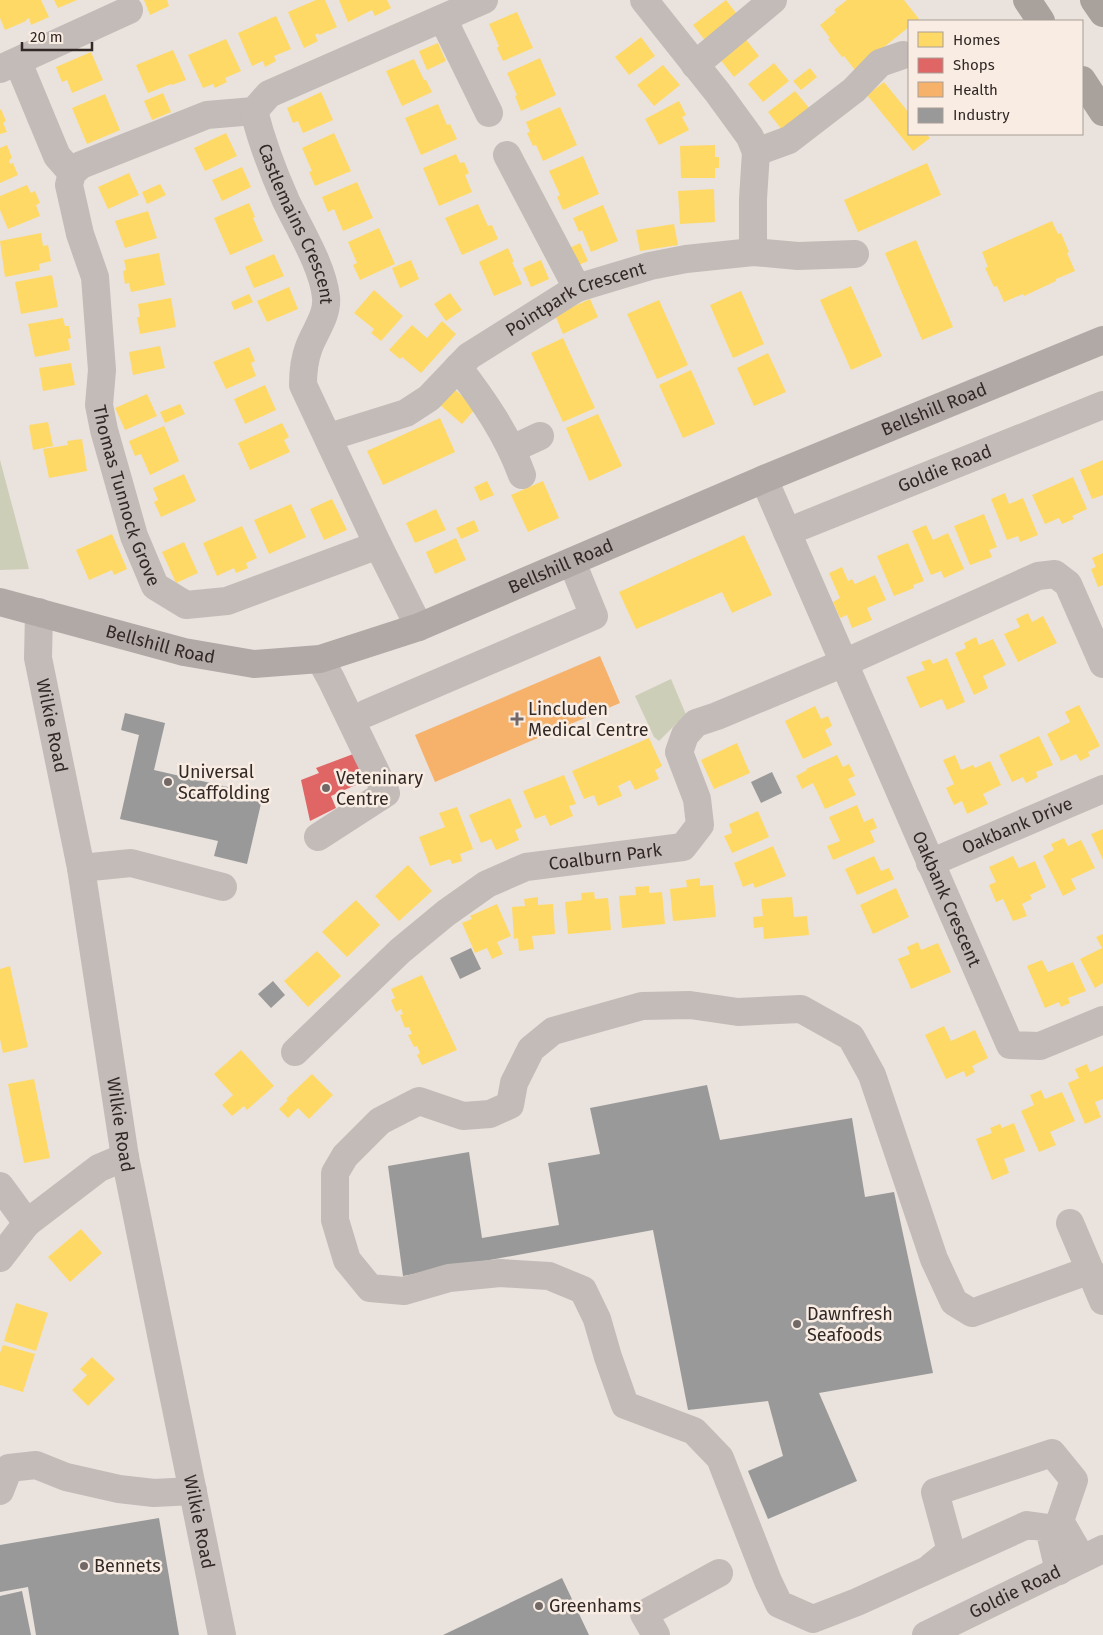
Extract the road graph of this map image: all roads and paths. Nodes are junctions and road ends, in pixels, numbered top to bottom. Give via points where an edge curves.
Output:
1 (484, 0) edge
2 (644, 0) edge
3 (773, 0) edge
4 (1027, 0) edge
5 (1094, 0) edge
6 (129, 10) dead end
7 (1103, 13) edge
8 (442, 19) junction
9 (1040, 20) edge
10 (903, 55) dead end
11 (695, 65) junction
12 (9, 66) edge
13 (1083, 82) edge
14 (254, 111) junction
15 (1103, 112) edge
16 (489, 113) dead end
17 (756, 152) junction
18 (507, 155) dead end
19 (72, 173) junction
20 (753, 252) junction
21 (855, 254) dead end
22 (577, 288) junction
23 (1103, 340) edge
24 (458, 367) junction
25 (1103, 405) edge
26 (540, 436) dead end
27 (328, 437) junction
28 (512, 449) junction
29 (522, 475) dead end
30 (764, 479) junction
31 (787, 532) junction
32 (378, 545) junction
33 (572, 562) junction
34 (0, 602) edge
35 (39, 612) junction
36 (419, 627) junction
37 (320, 659) junction
38 (844, 663) junction
39 (1103, 664) edge
40 (367, 713) dead end
41 (1103, 789) edge
42 (318, 837) dead end
43 (930, 862) junction
44 (81, 868) junction
45 (223, 887) dead end
46 (1103, 1020) edge
47 (294, 1052) dead end
48 (124, 1157) junction
49 (0, 1186) edge
50 (27, 1223) junction
51 (1070, 1223) dead end
52 (0, 1258) edge
53 (1090, 1270) junction
54 (1103, 1301) edge
55 (0, 1491) edge
56 (193, 1491) junction
57 (1081, 1560) edge
58 (926, 1571) junction
59 (719, 1573) dead end
60 (222, 1635) edge
61 (656, 1635) edge
62 (926, 1635) edge

1 - 8 street
2 - 11 street
3 - 11 street
4 - 9 highway
5 - 7 highway
6 - 12 street
8 - 14 street via 269,94
8 - 16 street
10 - 17 street via 880,63 854,90 789,140
11 - 17 street via 750,137
12 - 19 street via 57,156
13 - 15 highway
14 - 19 street via 207,115 81,165
14 - 27 street, Castlemains Crescent via 262,144 318,268 326,298 322,320 303,365 304,385
17 - 20 street
18 - 22 street
19 - 32 street, Thomas Tunnock Grove via 68,185 95,277 102,370 99,405 104,430 134,536 156,586 186,605 227,601
20 - 21 street, Pointpark Crescent via 798,256
20 - 22 street, Pointpark Crescent via 650,266
22 - 24 street, Pointpark Crescent via 469,356
23 - 30 main road, Bellshill Road
24 - 27 street, Pointpark Crescent via 429,398 406,413
24 - 28 street via 485,402
25 - 31 street, Goldie Road
26 - 28 street
27 - 32 street, Castlemains Crescent
28 - 29 street
30 - 31 street, Oakbank Crescent
30 - 33 main road, Bellshill Road
31 - 38 street, Oakbank Crescent
32 - 36 street, Castlemains Crescent
33 - 36 main road, Bellshill Road
33 - 40 street via 594,616
34 - 35 main road, Bellshill Road
35 - 37 main road, Bellshill Road via 184,652 254,664
35 - 44 street, Wilkie Road via 38,658
36 - 37 main road, Bellshill Road
37 - 42 street via 386,793
38 - 39 street via 1038,576 1055,574 1068,584
38 - 43 street, Oakbank Crescent
38 - 47 street, Coalburn Park via 696,723 684,735 679,752 696,799 700,825 683,847 526,867 487,884 400,951
41 - 43 street, Oakbank Drive
43 - 46 street, Oakbank Crescent via 1010,1045 1040,1046
44 - 45 street via 131,863
44 - 48 street, Wilkie Road
48 - 50 street via 99,1168
48 - 56 street, Wilkie Road
49 - 50 street
50 - 52 street
51 - 53 street
53 - 54 street
53 - 58 street via 972,1313 954,1302 934,1259 868,1068 851,1037 801,1009 738,1012 690,1005 642,1006 553,1030 531,1049 514,1083 510,1105 490,1114 464,1116 419,1101 380,1121 345,1156 335,1173 335,1220 347,1260 370,1288 404,1291 449,1278 500,1273 549,1276 583,1290 597,1319 625,1405 694,1431 720,1458 779,1604 813,1619
55 - 56 street via 9,1468 36,1464 66,1476 119,1489 154,1493
56 - 60 street, Wilkie Road
57 - 58 street via 1049,1528 1027,1525
57 - 58 street via 1060,1522 1074,1480 1052,1452 935,1492 951,1551
57 - 62 street, Goldie Road
59 - 61 street via 644,1614

